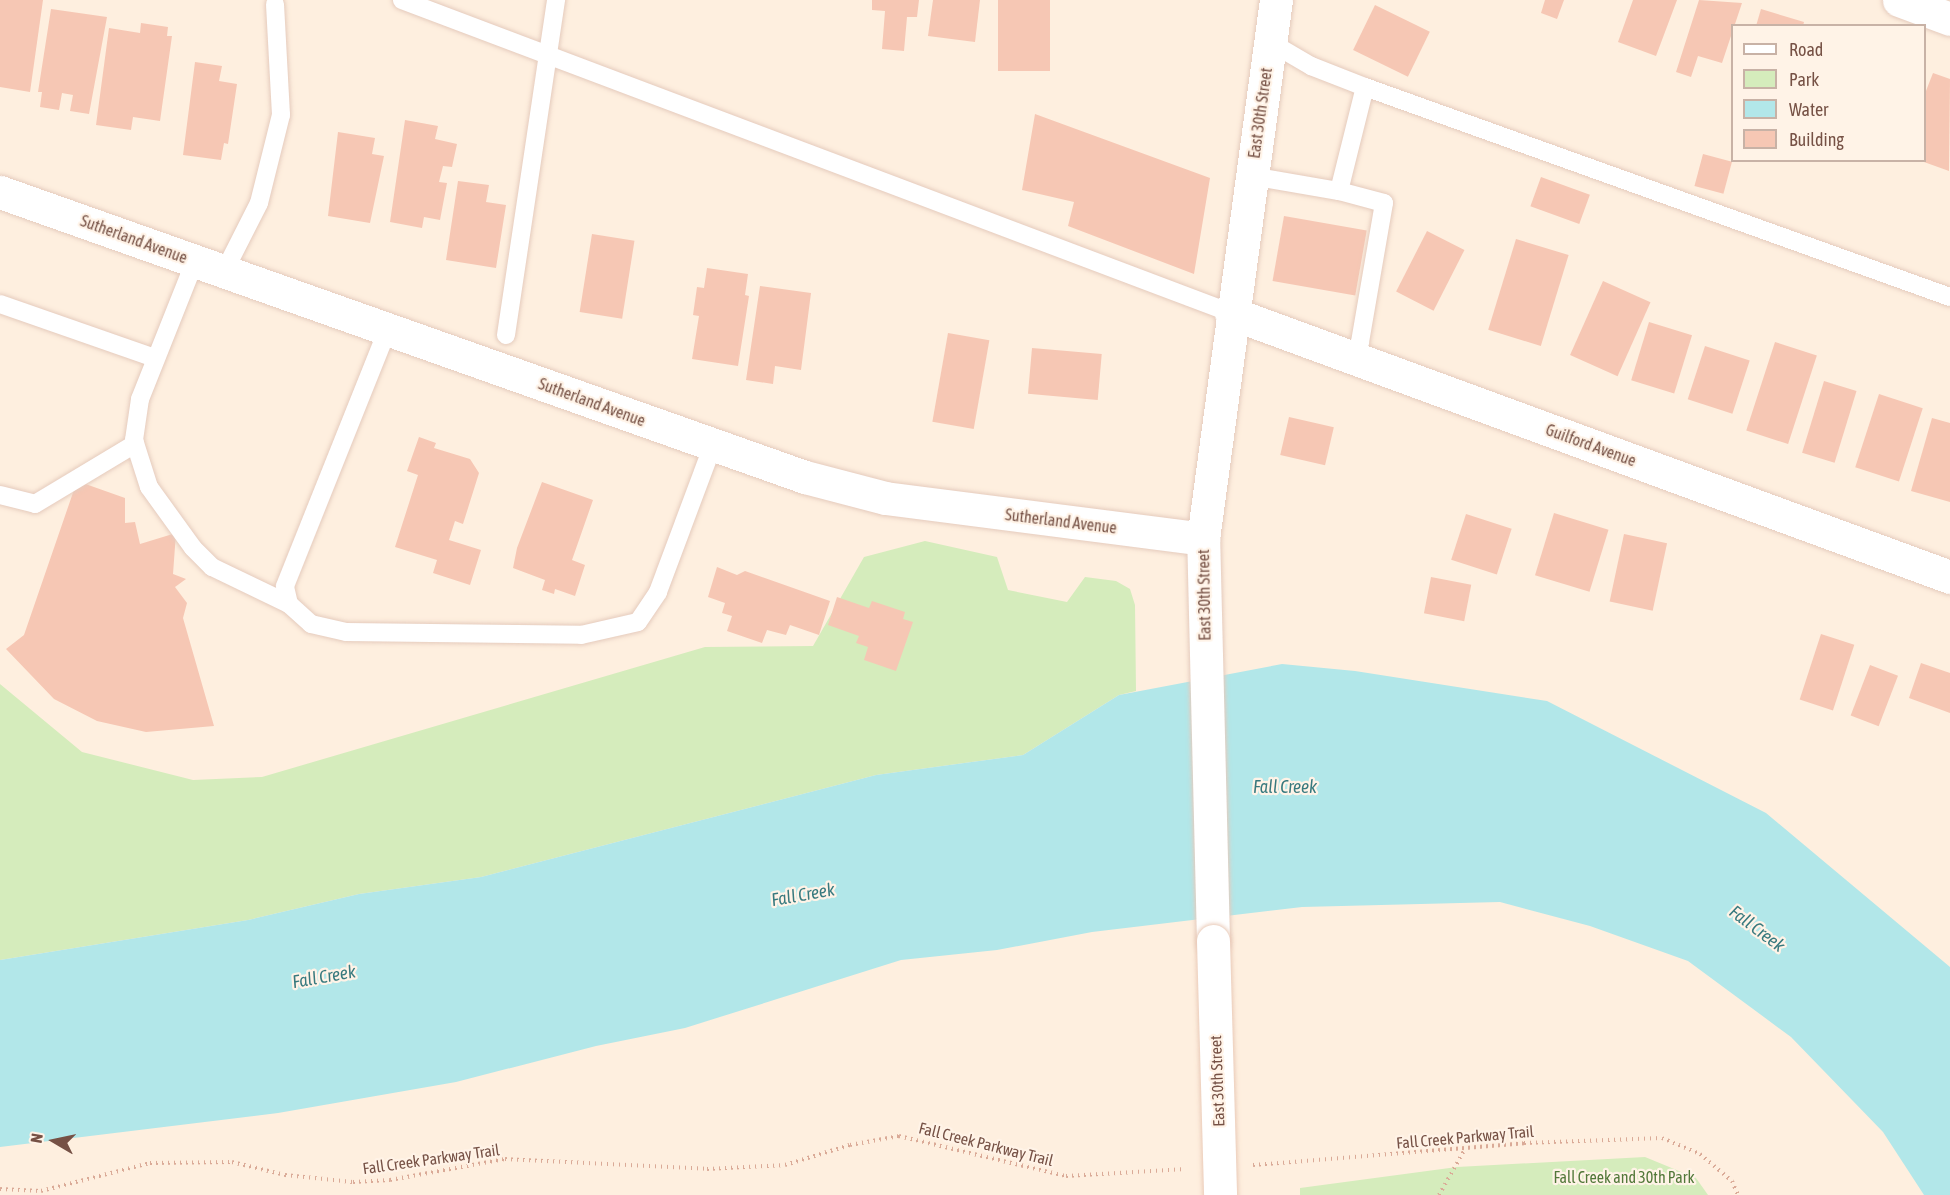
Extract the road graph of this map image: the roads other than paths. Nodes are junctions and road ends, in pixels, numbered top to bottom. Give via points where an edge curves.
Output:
1 (402, 0) edge
2 (556, 0) edge
3 (1276, 0) edge
4 (1899, 0) edge
5 (275, 4) dead end
6 (1950, 19) edge
7 (1270, 42) junction
8 (547, 55) junction
9 (1365, 87) junction
10 (1251, 176) junction
11 (1339, 191) junction
12 (0, 192) edge
13 (210, 266) junction
14 (1950, 297) edge
15 (0, 304) edge
16 (1231, 313) junction
17 (388, 329) junction
18 (506, 335) dead end
19 (1352, 357) junction
20 (155, 358) junction
21 (135, 444) junction
22 (713, 445) junction
23 (0, 495) edge
24 (1203, 539) junction
25 (1950, 577) edge
26 (289, 603) junction
27 (1220, 1195) edge

1 - 8 lane
2 - 8 lane
3 - 7 street, East 30th Street
4 - 6 street
5 - 13 lane via 280,115 259,203
7 - 9 lane via 1311,66
7 - 10 street, East 30th Street
8 - 16 lane
8 - 18 lane
9 - 11 lane
9 - 14 lane
10 - 11 lane
10 - 16 street, East 30th Street
11 - 19 lane via 1384,203 1360,342
12 - 13 street, Sutherland Avenue
13 - 17 street, Sutherland Avenue
13 - 20 lane
15 - 20 lane
16 - 19 street, Guilford Avenue
16 - 24 street, East 30th Street
17 - 22 street, Sutherland Avenue
17 - 26 lane via 285,586
19 - 25 street, Guilford Avenue
20 - 21 lane via 140,399
21 - 23 lane via 35,504
21 - 26 lane via 149,486 192,548 212,567
22 - 24 street, Sutherland Avenue via 805,477 885,498
22 - 26 lane via 657,592 638,622 581,635 346,632 311,624
24 - 27 street, East 30th Street, bridge

